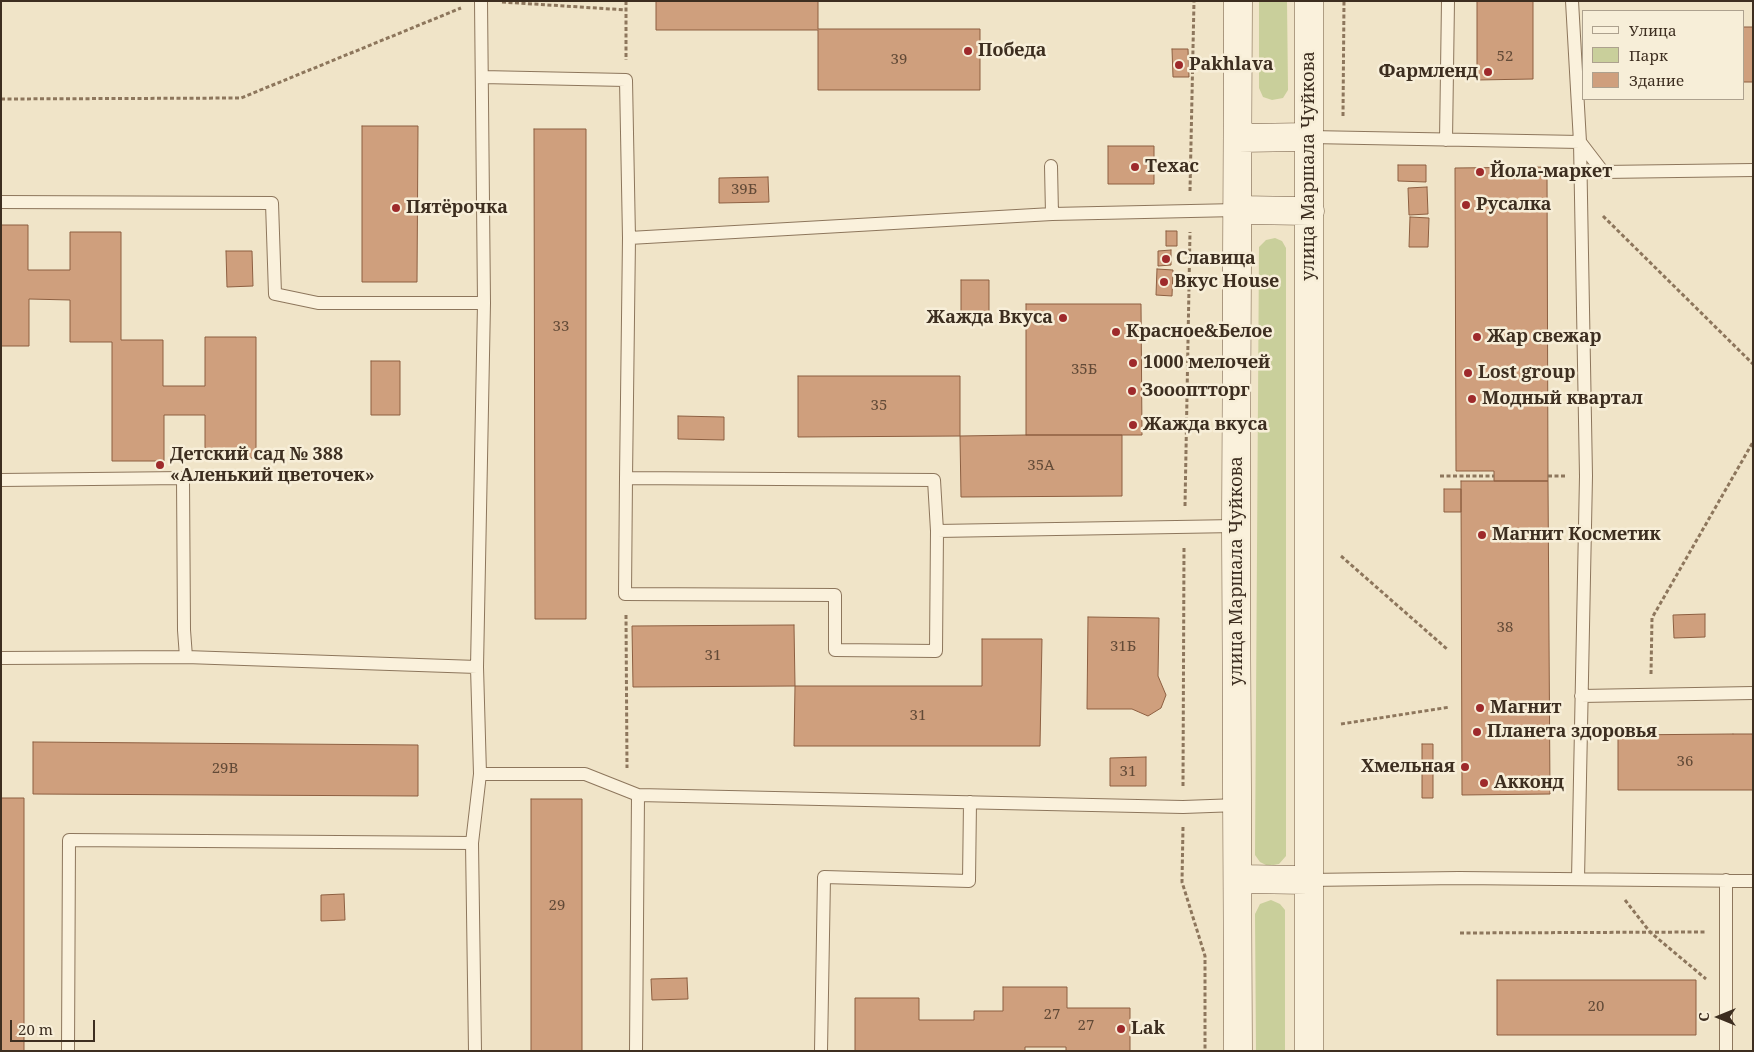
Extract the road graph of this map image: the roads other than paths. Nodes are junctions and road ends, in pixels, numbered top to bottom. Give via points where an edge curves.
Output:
1 (1238, 1) edge
2 (1309, 1) edge
3 (1448, 1) edge
4 (1572, 1) edge
5 (475, 3) edge
6 (482, 78) junction
7 (1310, 137) junction
8 (1238, 138) junction
9 (1446, 140) junction
10 (1580, 142) junction
11 (1051, 166) dead end
12 (1753, 170) edge
13 (1, 202) edge
14 (1237, 210) junction
15 (1310, 211) junction
16 (1052, 214) junction
17 (629, 238) junction
18 (484, 303) junction
19 (626, 478) junction
20 (1, 480) edge
21 (1236, 526) junction
22 (937, 531) junction
23 (186, 657) junction
24 (1, 658) edge
25 (477, 667) junction
26 (1753, 693) edge
27 (1581, 696) junction
28 (480, 774) junction
29 (633, 792) junction
30 (970, 802) junction
31 (1238, 805) junction
32 (472, 843) junction
33 (1238, 879) junction
34 (1578, 879) junction
35 (1308, 880) junction
36 (1726, 880) junction
37 (1753, 881) edge
38 (68, 1051) edge
39 (475, 1051) edge
40 (636, 1051) edge
41 (821, 1051) edge
42 (1238, 1051) edge
43 (1309, 1051) edge
44 (1726, 1051) edge

1 - 8 main road, улица Маршала Чуйкова
2 - 7 main road, улица Маршала Чуйкова
3 - 9 lane
4 - 10 lane
5 - 6 lane
6 - 17 lane via 626,80
6 - 18 lane
7 - 8 main road
7 - 9 lane
7 - 15 main road, улица Маршала Чуйкова
8 - 14 main road, улица Маршала Чуйкова
9 - 10 lane
10 - 12 lane via 1603,172
10 - 27 lane via 1586,476
11 - 16 lane
13 - 18 lane via 272,203 274,294 318,302
14 - 15 main road
14 - 16 lane
14 - 21 main road, улица Маршала Чуйкова
15 - 35 main road, улица Маршала Чуйкова
16 - 17 lane
17 - 19 lane
18 - 25 lane
19 - 22 lane via 934,480
19 - 22 lane via 625,594 835,595 835,650 936,651
20 - 23 lane via 183,478
21 - 22 lane
21 - 31 main road, улица Маршала Чуйкова
23 - 24 lane
23 - 25 lane
25 - 28 lane
26 - 27 lane
27 - 34 lane
28 - 29 lane via 585,774
28 - 32 lane
29 - 30 lane
29 - 40 lane
30 - 31 lane via 1183,807
30 - 41 lane via 969,881 824,877
31 - 33 main road, улица Маршала Чуйкова
32 - 38 lane via 69,840
32 - 39 lane
33 - 35 main road
33 - 42 main road, улица Маршала Чуйкова
34 - 35 lane
34 - 36 lane
35 - 43 main road, улица Маршала Чуйкова
36 - 37 lane
36 - 44 lane

